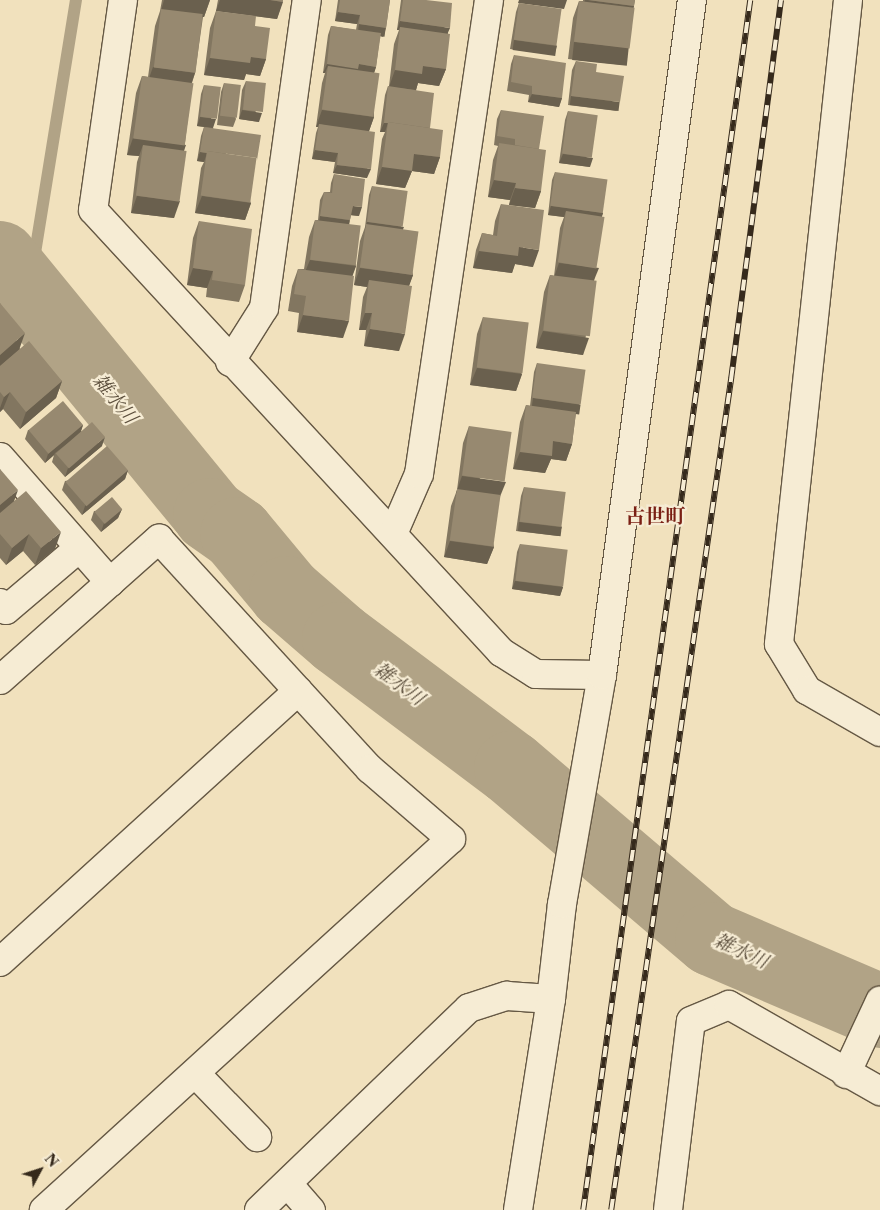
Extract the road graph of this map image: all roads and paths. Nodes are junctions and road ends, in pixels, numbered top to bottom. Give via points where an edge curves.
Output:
1 (123, 0) edge
2 (307, 0) edge
3 (489, 0) edge
4 (692, 0) edge
5 (848, 0) edge
6 (230, 362) junction
7 (0, 457) edge
8 (392, 534) junction
9 (79, 548) junction
10 (110, 582) junction
11 (0, 603) edge
12 (602, 675) junction
13 (0, 680) edge
14 (298, 691) junction
15 (880, 732) edge
16 (0, 962) edge
17 (551, 999) junction
18 (880, 1001) edge
19 (196, 1074) junction
20 (846, 1074) junction
21 (880, 1091) edge
22 (257, 1137) dead end
23 (288, 1184) junction
24 (44, 1210) edge
25 (259, 1210) edge
26 (311, 1210) edge
27 (518, 1210) edge
28 (668, 1210) edge

1 - 6 street via 93,210
2 - 6 street via 264,308
3 - 8 street via 419,474
4 - 12 street
5 - 15 street via 779,644 807,690
6 - 8 street
7 - 9 street
8 - 12 street via 501,652 536,674
9 - 10 street
9 - 11 street via 6,610
10 - 13 street
10 - 14 street via 159,539
12 - 17 street via 562,904
14 - 16 street
14 - 19 street via 370,769 451,839
17 - 23 street via 507,996 469,1008
17 - 27 street
18 - 20 street
19 - 22 street
19 - 24 street
20 - 21 street
20 - 28 street via 729,1005 691,1021
23 - 25 street
23 - 26 street

